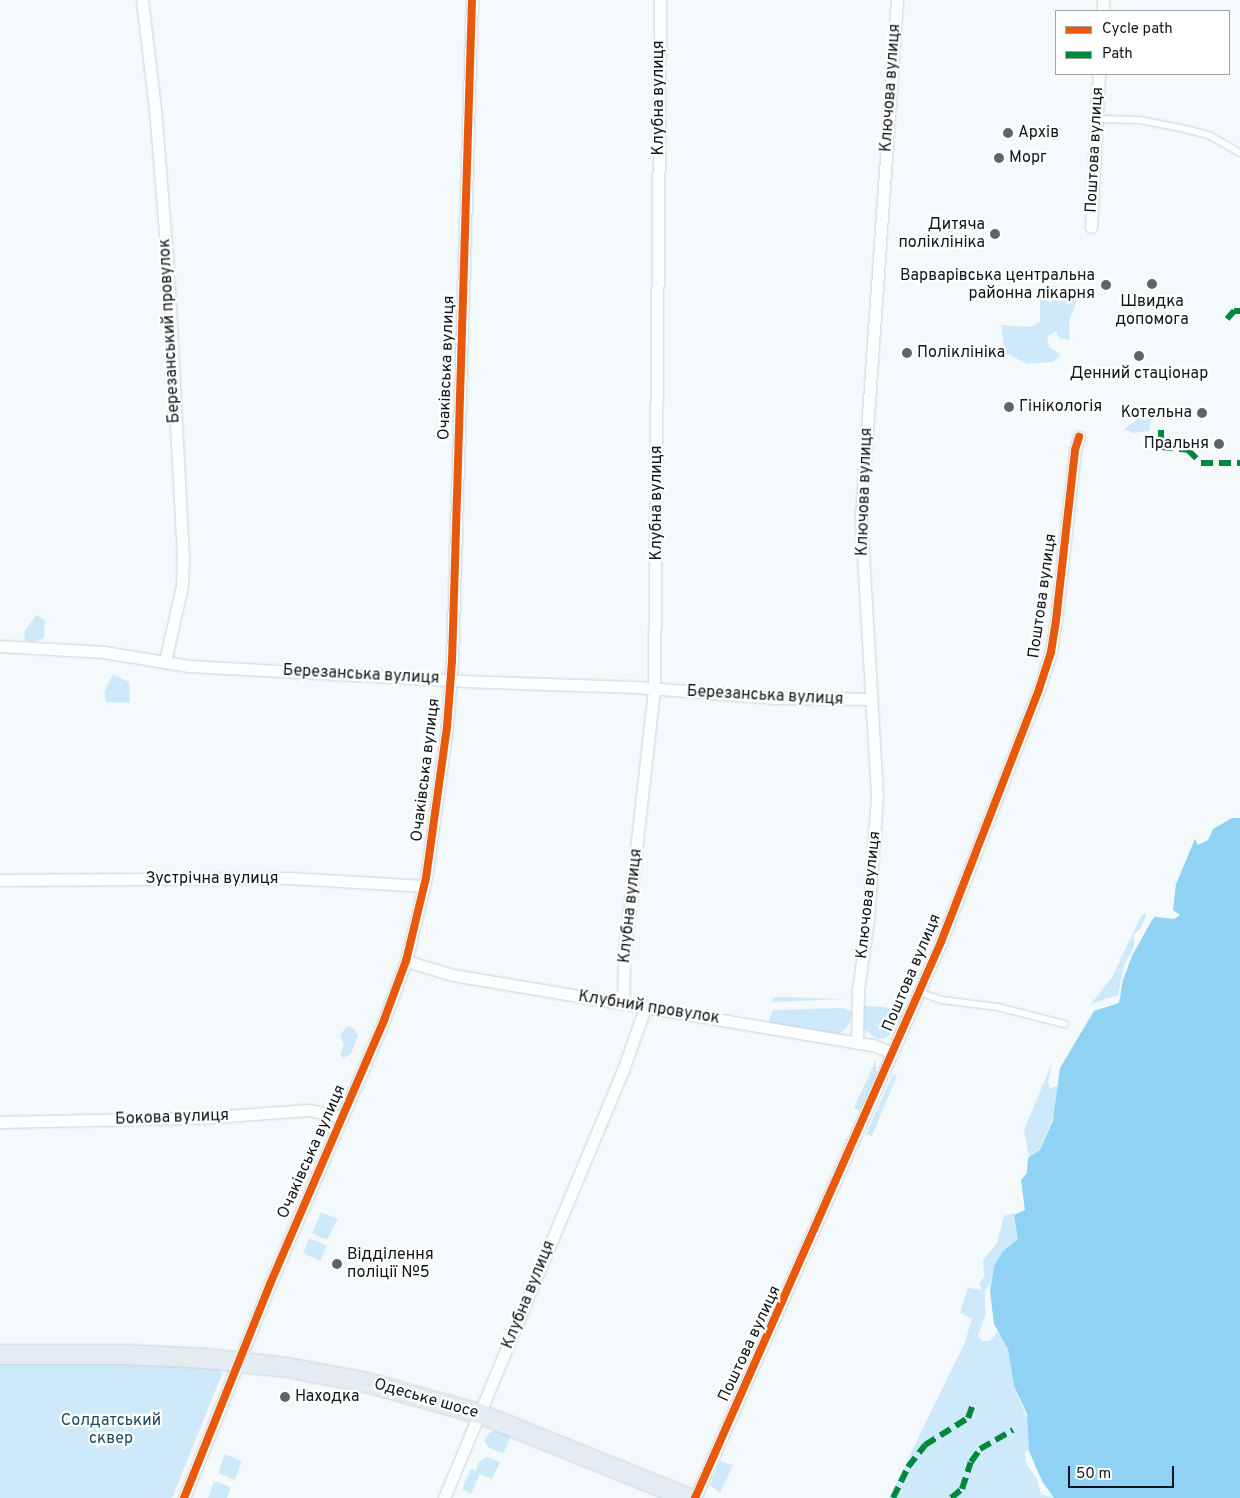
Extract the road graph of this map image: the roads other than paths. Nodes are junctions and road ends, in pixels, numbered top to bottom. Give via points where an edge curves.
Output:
1 (142, 0) edge
2 (472, 0) edge
3 (660, 0) edge
4 (897, 0) edge
5 (1099, 75) edge
6 (1096, 119) junction
7 (1240, 153) edge
8 (1091, 227) dead end
9 (1079, 437) dead end
10 (0, 646) edge
11 (164, 661) junction
12 (450, 680) junction
13 (654, 690) junction
14 (872, 699) junction
15 (0, 880) edge
16 (424, 886) junction
17 (406, 961) junction
18 (919, 992) junction
19 (623, 1004) junction
20 (645, 1008) junction
21 (1065, 1024) dead end
22 (857, 1043) junction
23 (892, 1053) junction
24 (342, 1117) junction
25 (0, 1122) edge
26 (0, 1354) edge
27 (238, 1361) junction
28 (481, 1414) junction
29 (184, 1498) edge
30 (444, 1498) edge
31 (689, 1498) edge
32 (696, 1498) edge

1 - 11 street, Березанський провулок via 155,109 168,271 183,553 182,586
2 - 12 street, Очаківська вулиця
3 - 13 street, Клубна вулиця
4 - 14 street, Ключова вулиця via 861,516
5 - 6 street, Поштова вулиця
6 - 7 lane via 1140,120 1186,129 1209,135
6 - 8 street, Поштова вулиця
9 - 18 street, Поштова вулиця via 1074,450 1051,652 986,829
10 - 11 street, Березанська вулиця via 104,652
11 - 12 street, Березанська вулиця via 189,666
12 - 13 street, Березанська вулиця
12 - 16 street, Очаківська вулиця via 444,753
13 - 14 street, Березанська вулиця
13 - 19 street, Клубна вулиця via 624,957
14 - 22 street, Ключова вулиця via 877,822 858,990
15 - 16 street, Зустрічна вулиця via 272,878
16 - 17 street, Очаківська вулиця
17 - 19 street, Клубний провулок via 453,975
17 - 24 street, Очаківська вулиця
18 - 21 lane via 942,1000 998,1007
18 - 23 street, Поштова вулиця
19 - 20 street, Клубний провулок
20 - 22 street, Клубний провулок
20 - 28 street, Клубна вулиця via 622,1072
22 - 23 street, Клубний провулок
23 - 32 street, Поштова вулиця
24 - 25 street, Бокова вулиця via 309,1110 199,1118
24 - 27 street, Очаківська вулиця
26 - 27 highway, Одеське шосе via 123,1354
27 - 28 highway, Одеське шосе via 366,1382
27 - 29 street, Очаківська вулиця
28 - 30 street, Клубна вулиця
28 - 31 highway, Одеське шосе

